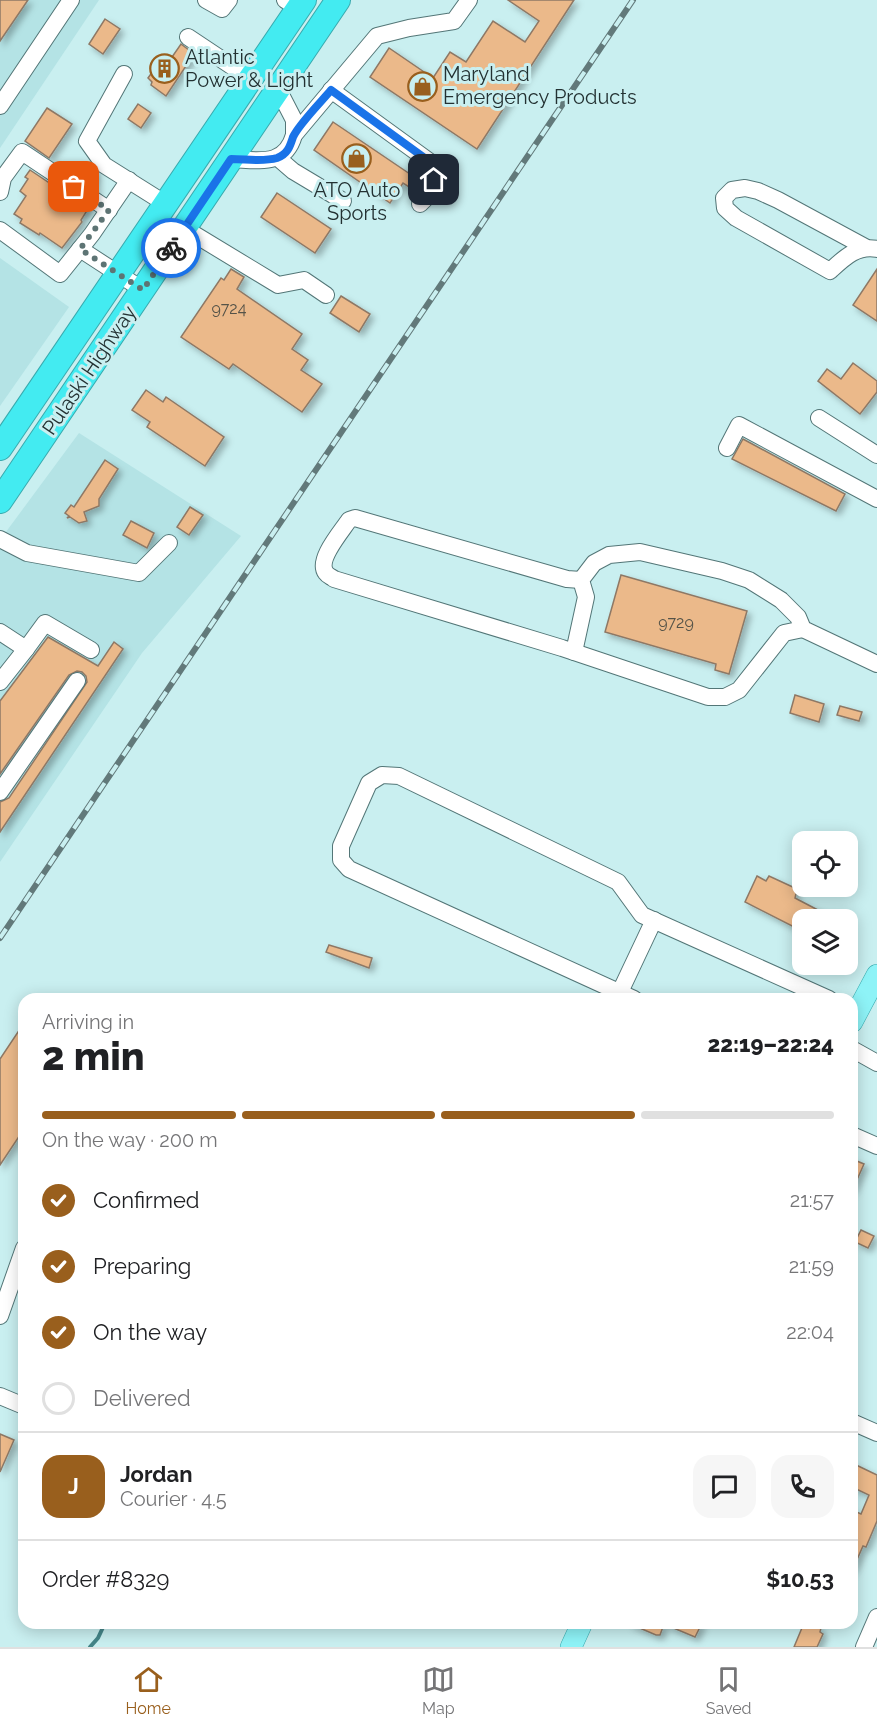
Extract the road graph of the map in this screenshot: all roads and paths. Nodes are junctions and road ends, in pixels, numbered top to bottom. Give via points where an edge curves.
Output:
1 (71, 0) edge
2 (206, 0) edge
3 (229, 0) edge
4 (338, 0) edge
5 (469, 0) edge
6 (296, 3) edge
7 (188, 37) dead end
8 (124, 74) dead end
9 (251, 79) junction
10 (278, 89) junction
11 (331, 90) junction
12 (0, 106) edge
13 (294, 135) junction
14 (278, 158) junction
15 (231, 159) junction
16 (129, 180) junction
17 (0, 192) edge
18 (343, 201) dead end
19 (166, 204) junction
20 (420, 204) dead end
21 (109, 210) junction
22 (184, 228) junction
23 (0, 230) edge
24 (871, 248) edge
25 (80, 249) junction
26 (118, 274) junction
27 (143, 290) junction
28 (326, 295) dead end
29 (819, 418) dead end
30 (0, 448) edge
31 (727, 448) dead end
32 (877, 455) edge
33 (877, 499) edge
34 (0, 501) edge
35 (0, 538) edge
36 (170, 543) dead end
37 (581, 579) junction
38 (803, 629) junction
39 (0, 632) edge
40 (26, 650) junction
41 (91, 650) dead end
42 (568, 650) junction
43 (877, 664) edge
44 (77, 681) dead end
45 (0, 682) edge
46 (0, 792) edge
47 (654, 920) junction
48 (877, 975) edge
49 (620, 993) edge
50 (628, 993) edge
51 (816, 993) edge
52 (861, 1009) edge
53 (858, 1052) edge
54 (877, 1063) edge
55 (858, 1138) edge
56 (877, 1146) edge
57 (18, 1265) edge
58 (0, 1316) edge
59 (0, 1396) edge
60 (18, 1404) edge
61 (858, 1425) edge
62 (877, 1433) edge
63 (877, 1617) edge
64 (864, 1647) edge

1 - 12 street
2 - 3 street via 222,9
4 - 10 highway, Pulaski Highway
5 - 11 street via 453,21 377,36
6 - 9 highway, Pulaski Highway
7 - 9 street
8 - 16 street via 87,141 104,165
9 - 19 highway, Pulaski Highway
10 - 13 street via 294,120
10 - 15 highway, Pulaski Highway
11 - 13 street
11 - 20 street via 437,167 432,192
13 - 14 street via 285,154
14 - 15 street
14 - 18 street
15 - 22 highway, Pulaski Highway
16 - 19 street
16 - 21 street
17 - 21 street via 3,178 22,152
19 - 26 highway, Pulaski Highway
21 - 25 street
22 - 27 highway, Pulaski Highway
22 - 28 street via 278,285 304,280
23 - 25 street via 60,274
24 - 24 street via 758,191 732,190 724,198 725,208 736,218 830,271 845,256
25 - 26 street
26 - 27 street
26 - 30 highway, Pulaski Highway
27 - 34 highway, Pulaski Highway
29 - 32 street
31 - 33 street via 739,425
35 - 36 street via 27,553 139,573
37 - 38 street via 594,563 609,555 640,552 749,580 780,600 798,617
37 - 42 street via 586,597
37 - 42 street via 567,579 355,518 349,520 324,556 326,573 334,579
38 - 42 street via 784,633 739,690 725,697 708,697
38 - 43 street
39 - 40 street
40 - 41 street via 45,623
40 - 45 street
44 - 46 street
47 - 49 street via 642,915 618,882 399,776 382,775 369,783 341,846 341,860 349,868
47 - 50 street
47 - 51 street
48 - 52 main road
53 - 54 street
55 - 56 street
57 - 58 street
59 - 60 street
61 - 62 street
63 - 64 street

